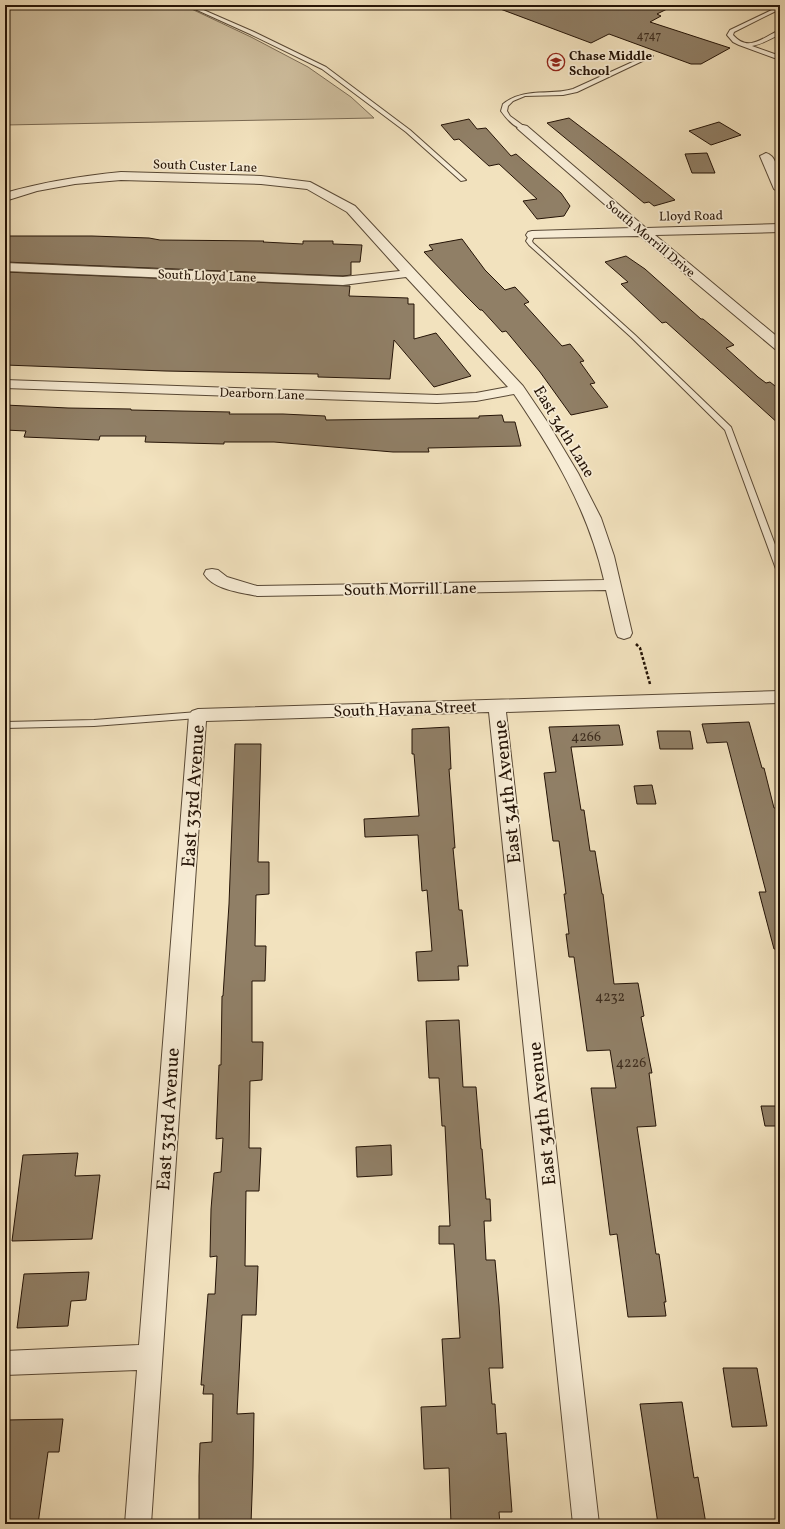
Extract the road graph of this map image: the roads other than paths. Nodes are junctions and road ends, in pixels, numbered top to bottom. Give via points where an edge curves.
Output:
1 (188, 5) edge
2 (780, 7) edge
3 (772, 11) junction
4 (780, 14) edge
5 (780, 32) edge
6 (771, 37) junction
7 (780, 40) edge
8 (744, 45) junction
9 (650, 56) dead end
10 (780, 58) edge
11 (523, 128) joint
12 (766, 156) dead end
13 (463, 180) dead end
14 (780, 189) edge
15 (5, 197) edge
16 (780, 228) edge
17 (642, 231) junction
18 (532, 235) joint
19 (385, 245) joint
20 (5, 267) edge
21 (409, 273) junction
22 (780, 346) edge
23 (5, 384) edge
24 (518, 389) junction
25 (780, 570) edge
26 (212, 574) dead end
27 (613, 585) junction
28 (624, 633) road end
29 (780, 697) edge
30 (497, 705) junction
31 (198, 715) junction
32 (5, 725) edge
33 (149, 1357) junction
34 (5, 1363) edge
35 (138, 1524) edge
36 (586, 1524) edge

1 - 13 lane via 324,68 408,130
2 - 3 lane
3 - 4 lane
3 - 8 lane via 732,31 732,39
5 - 6 lane
6 - 7 lane
6 - 8 lane via 756,44
8 - 10 lane
9 - 11 lane via 579,90 512,98 505,105 504,111
11 - 17 street, South Morrill Drive
12 - 14 street
15 - 19 street, South Custer Lane via 75,180 121,176 261,180 310,186 351,209
16 - 17 street, Lloyd Road
17 - 18 street, Lloyd Road
17 - 22 street, South Morrill Drive
18 - 25 lane via 529,241 531,244 633,336 728,429
19 - 21 street, East 34th Lane
20 - 21 street, South Lloyd Lane via 343,281
21 - 24 street, East 34th Lane
23 - 24 street, Dearborn Lane via 437,399 476,397
24 - 27 street, East 34th Lane via 542,423 592,518
26 - 27 street, South Morrill Lane via 221,581 257,591
27 - 28 street, East 34th Lane
29 - 30 street, South Havana Street
30 - 31 street, South Havana Street
30 - 36 street, East 34th Avenue
31 - 32 lane via 94,723
31 - 33 street, East 33rd Avenue
33 - 34 street
33 - 35 street, East 33rd Avenue

